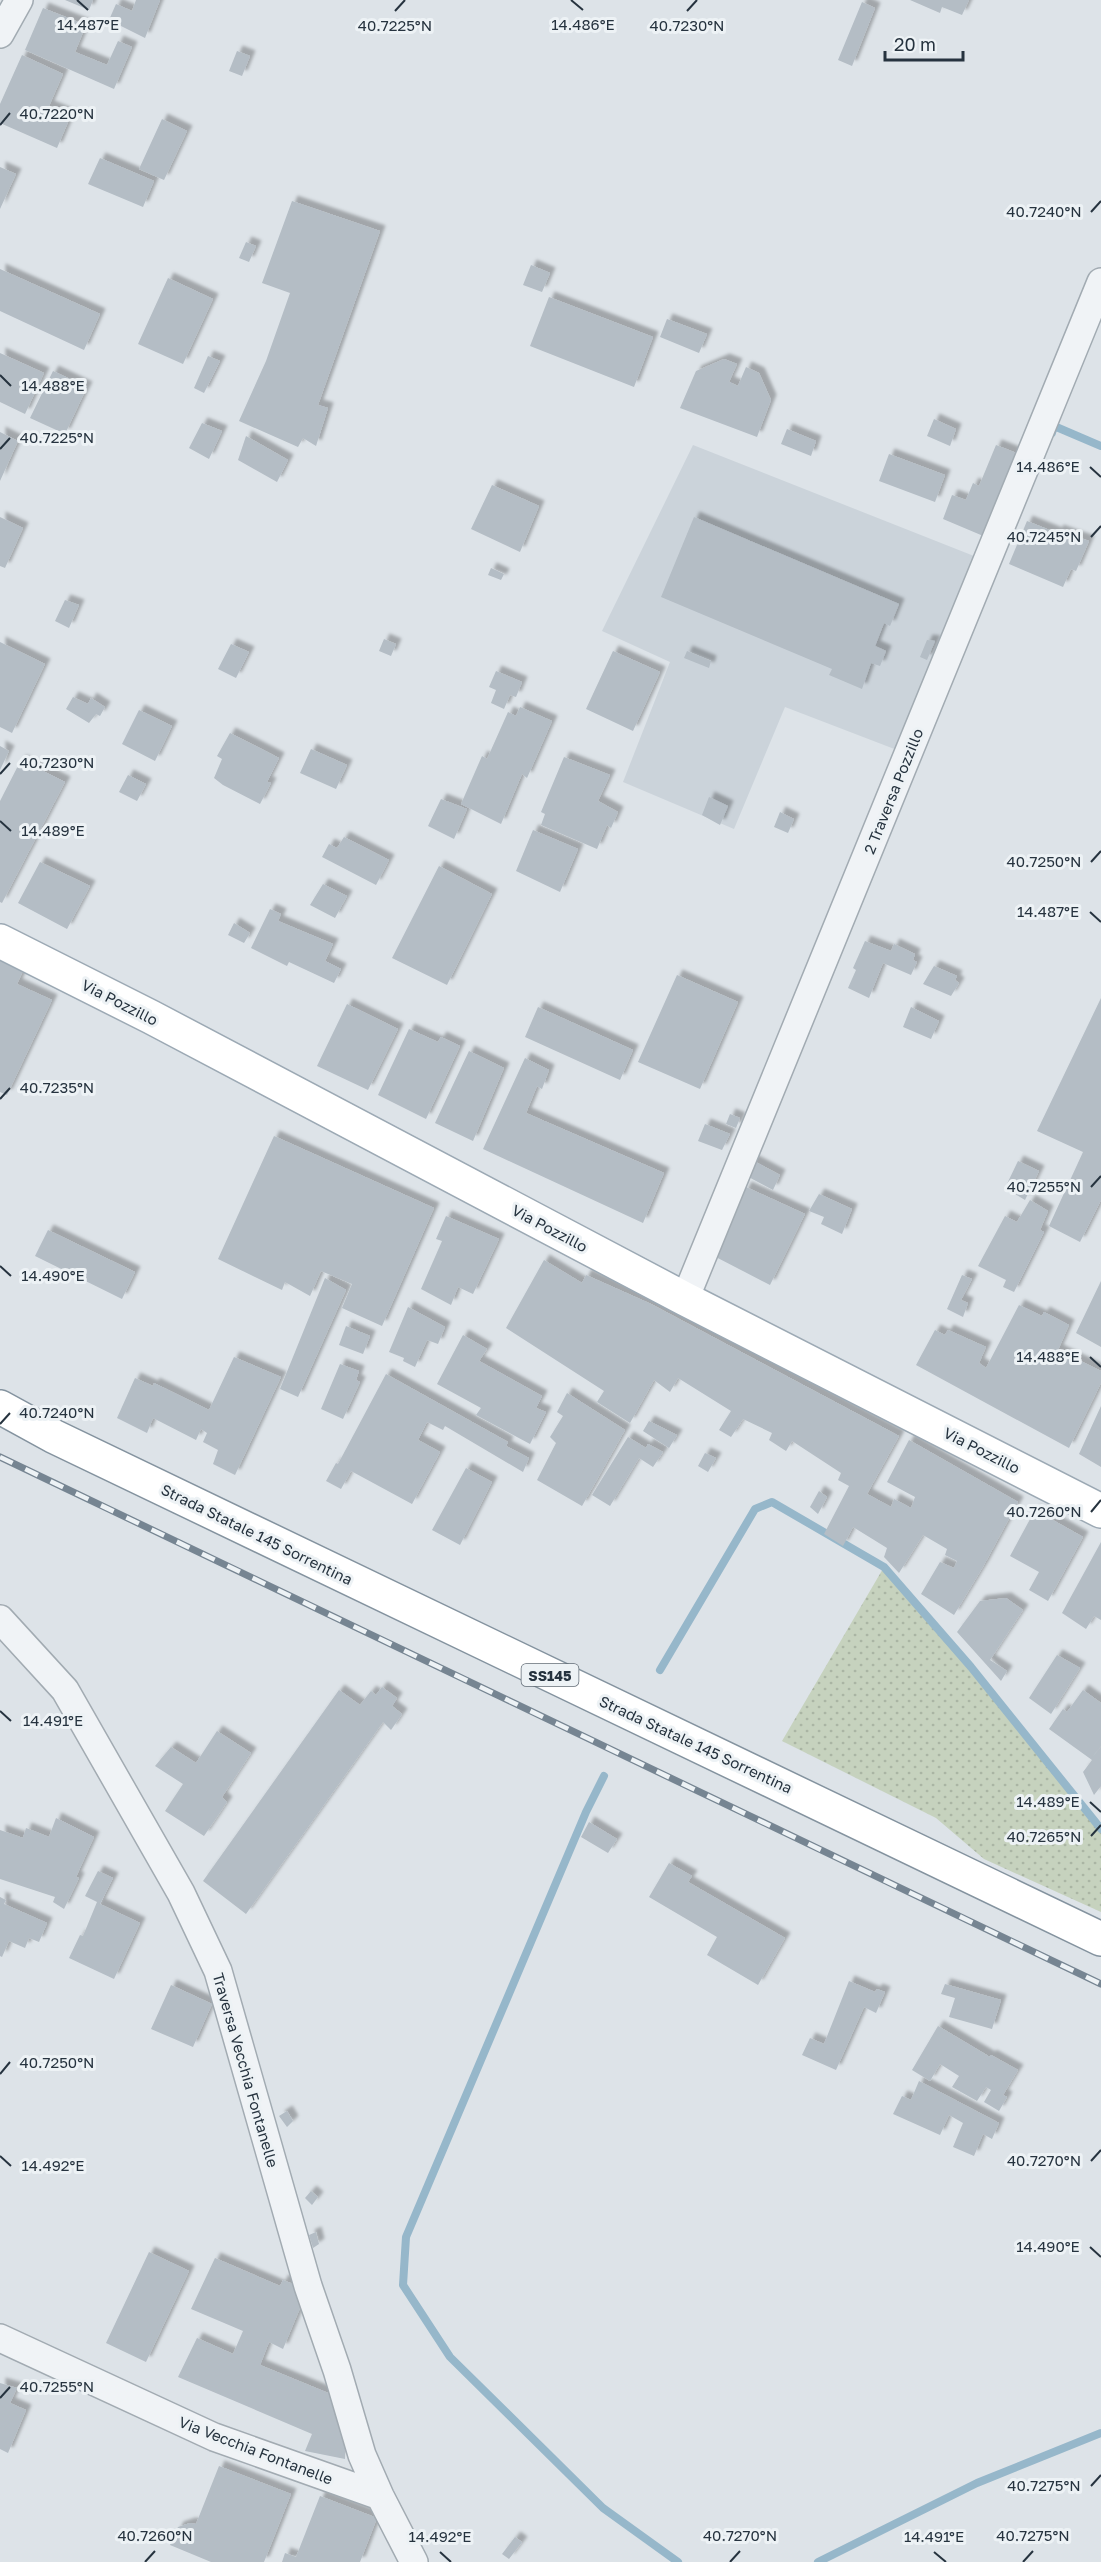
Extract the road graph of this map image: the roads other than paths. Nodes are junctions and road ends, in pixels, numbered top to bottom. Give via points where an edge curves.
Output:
1 (19, 0) edge
2 (0, 34) edge
3 (1101, 282) edge
4 (0, 941) edge
5 (685, 1299) junction
6 (0, 1407) edge
7 (1101, 1511) edge
8 (0, 1619) edge
9 (1101, 1939) edge
10 (0, 2338) edge
11 (380, 2496) junction
12 (414, 2562) edge

1 - 2 street
3 - 5 street, 2 Traversa Pozzillo
4 - 5 main road, Via Pozzillo
5 - 7 main road, Via Pozzillo
6 - 9 main road, Strada Statale 145 Sorrentina / SS145
8 - 11 street, Traversa Vecchia Fontanelle via 65,1690 181,1893 218,1971 308,2286 338,2370 362,2455
10 - 11 street, Via Vecchia Fontanelle via 214,2437
11 - 12 street

